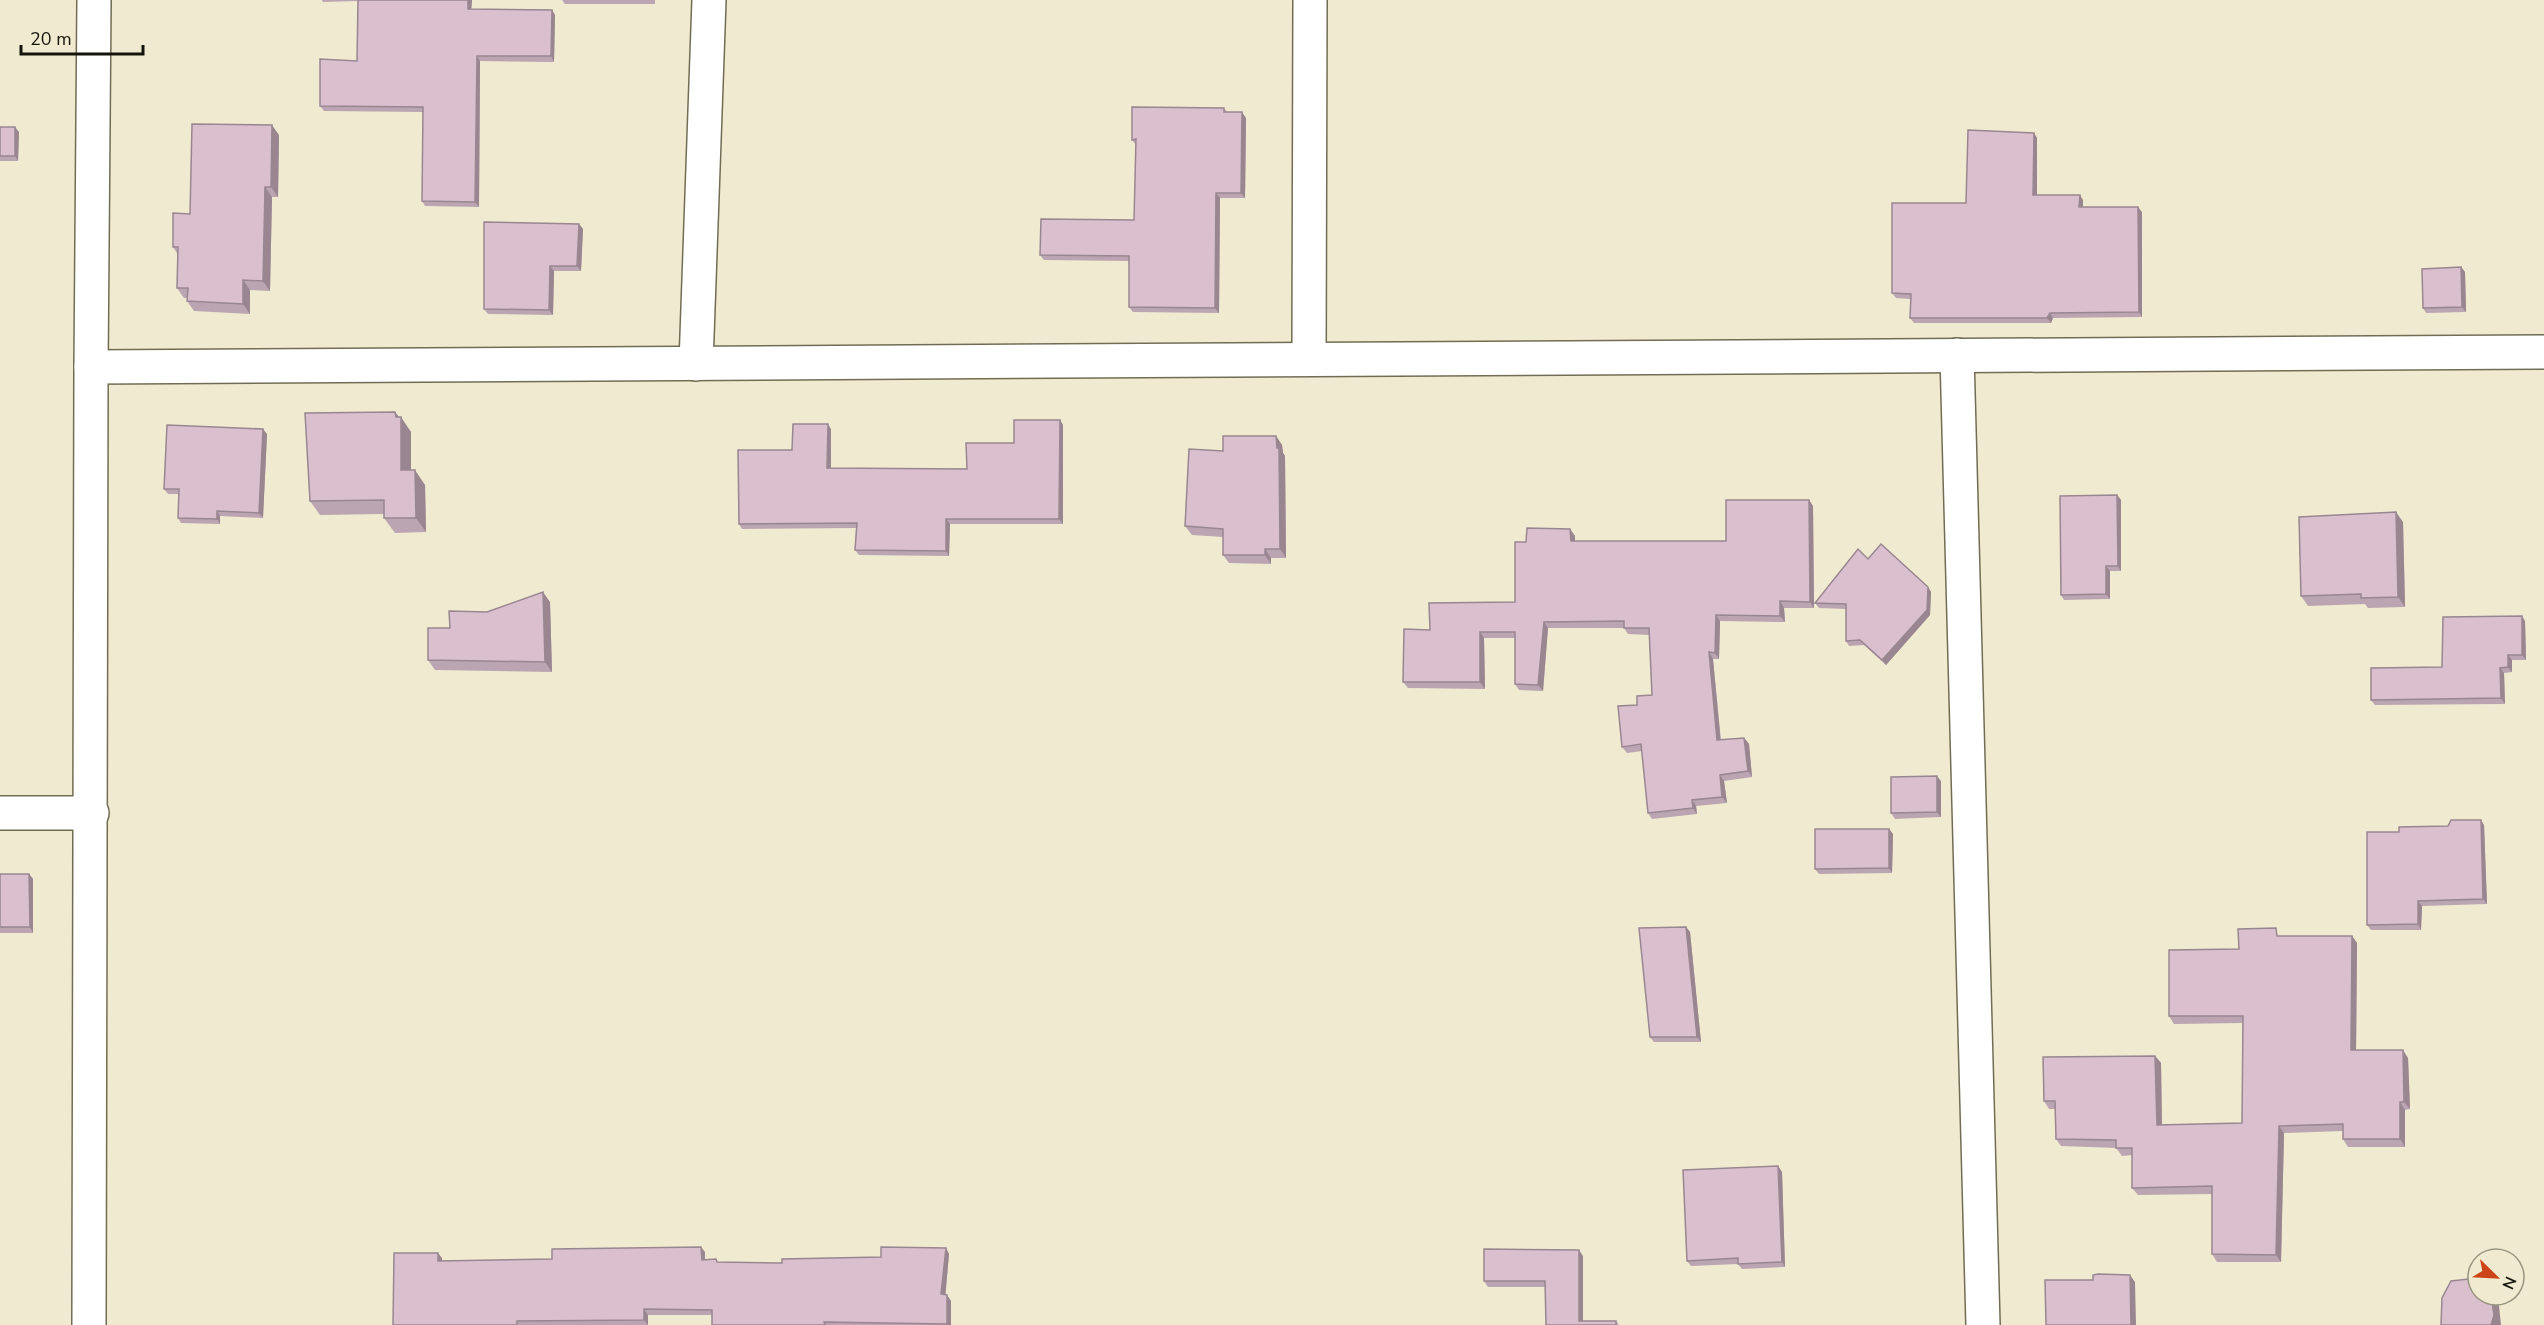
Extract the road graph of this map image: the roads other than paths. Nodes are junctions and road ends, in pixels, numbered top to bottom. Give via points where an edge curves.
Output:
1 (94, 0) edge
2 (709, 0) edge
3 (1310, 0) edge
4 (2544, 352) edge
5 (1957, 356) junction
6 (1309, 359) junction
7 (696, 364) junction
8 (91, 367) junction
9 (0, 813) edge
10 (92, 813) junction
11 (89, 1325) edge
12 (1983, 1325) edge

1 - 8 street
2 - 7 street
3 - 6 street
4 - 5 street
5 - 6 street
5 - 12 street
6 - 7 street
7 - 8 street
8 - 10 street
9 - 10 street
10 - 11 street

